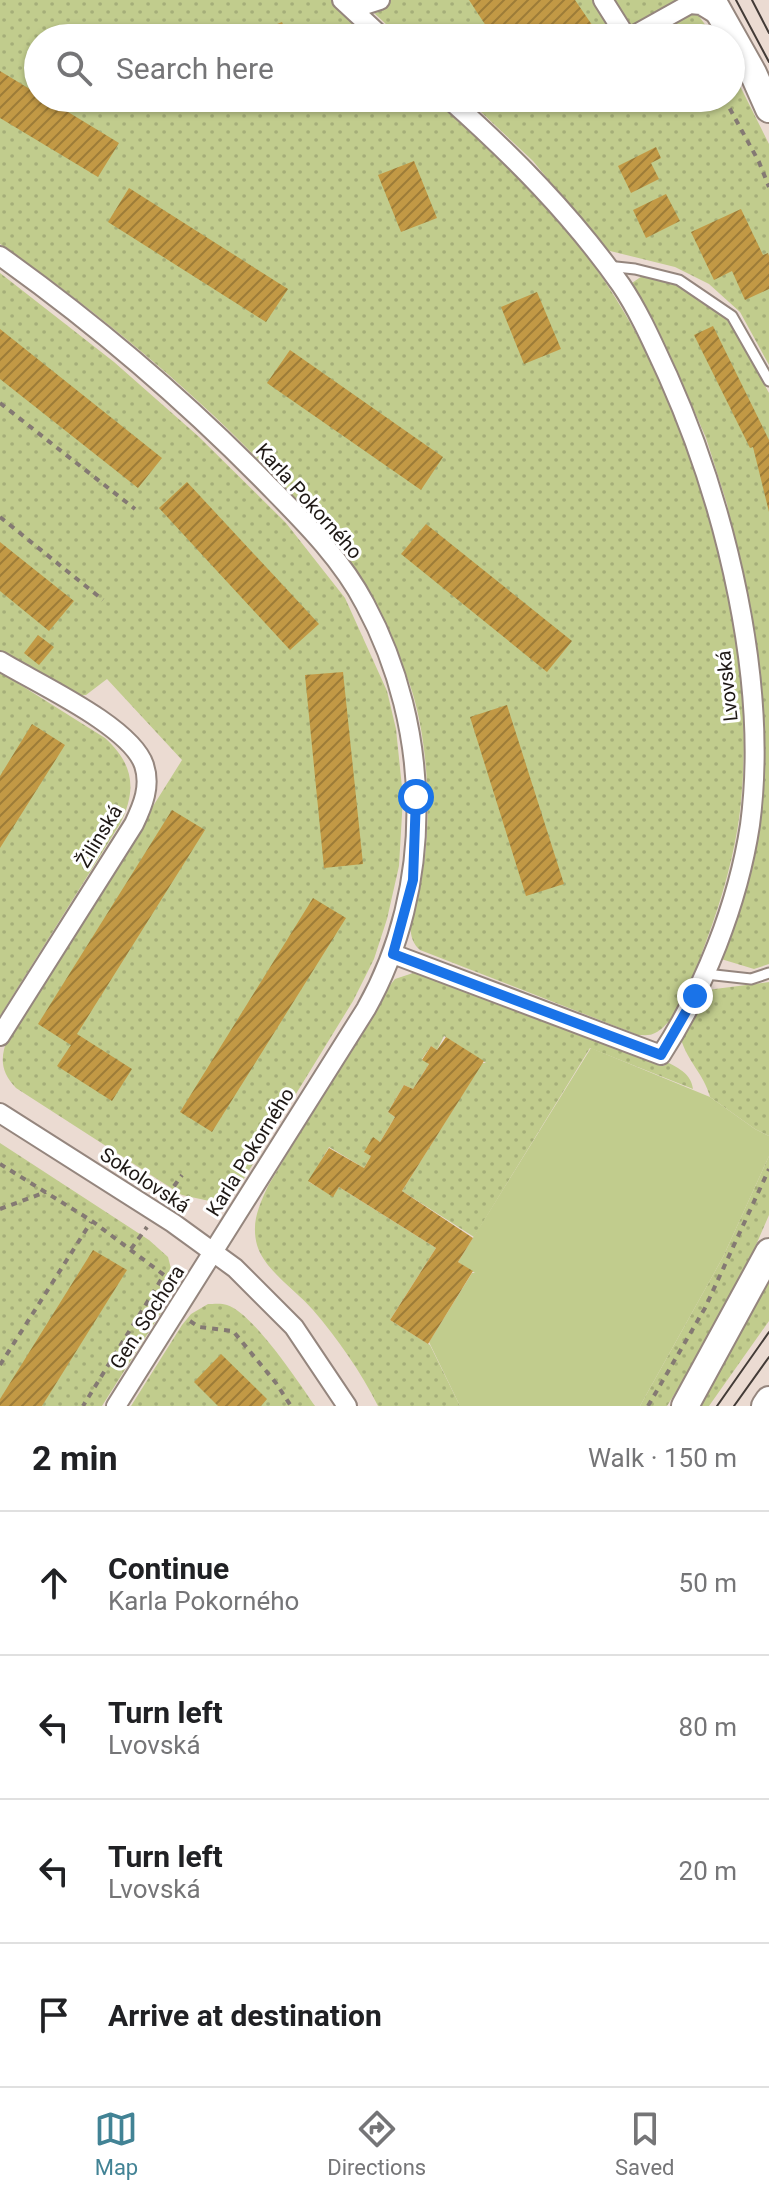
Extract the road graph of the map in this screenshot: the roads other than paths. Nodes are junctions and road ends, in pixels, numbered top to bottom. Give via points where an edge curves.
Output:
1 (380, 0) edge
2 (603, 0) edge
3 (347, 5) edge
4 (703, 6) edge
5 (368, 24) edge
6 (619, 24) edge
7 (661, 24) edge
8 (716, 24) edge
9 (745, 62) edge
10 (769, 109) edge
11 (463, 112) edge
12 (0, 256) edge
13 (607, 266) junction
14 (769, 381) edge
15 (0, 661) edge
16 (393, 954) junction
17 (769, 973) edge
18 (706, 974) junction
19 (0, 1036) edge
20 (0, 1113) edge
21 (215, 1252) junction
22 (769, 1252) edge
23 (769, 1400) edge
24 (116, 1406) edge
25 (347, 1406) edge
26 (685, 1406) edge
27 (765, 1406) edge

1 - 3 street
2 - 6 street
3 - 5 street
4 - 7 street
4 - 8 street
9 - 10 street
11 - 13 street, Lvovská via 545,190
12 - 16 street, Karla Pokorného via 100,330 196,414 318,538 366,605 404,706 416,797 413,880
13 - 14 lane via 679,280 732,316
13 - 18 street, Lvovská via 646,330 697,443 727,551 748,661 754,743 749,827
15 - 19 street, Žilinská via 118,731 141,756 147,783 134,824
16 - 18 street, Lvovská via 661,1055
16 - 21 street, Karla Pokorného via 366,1009
17 - 18 lane via 751,979
20 - 21 street, Sokolovská
21 - 24 street, Gen. Sochora
21 - 25 street, Sokolovská via 294,1327
22 - 26 street
23 - 27 street

